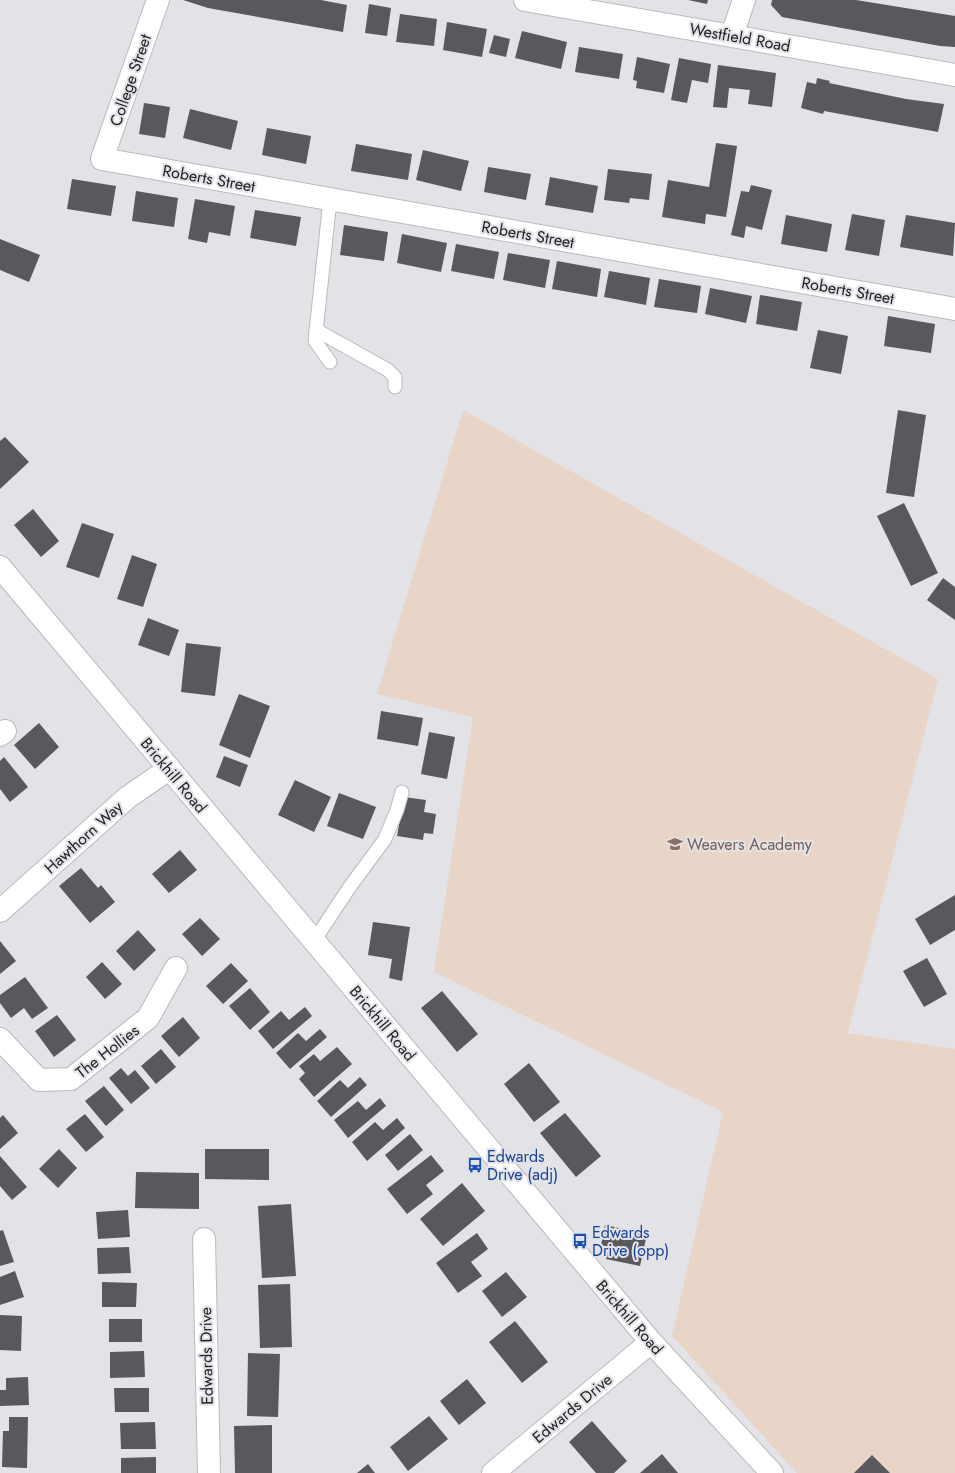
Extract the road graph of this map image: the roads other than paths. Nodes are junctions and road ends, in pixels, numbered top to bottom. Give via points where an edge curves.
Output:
1 (158, 0) edge
2 (525, 0) edge
3 (744, 0) edge
4 (732, 35) junction
5 (955, 75) edge
6 (102, 160) joint
7 (330, 200) junction
8 (955, 309) edge
9 (316, 330) junction
10 (330, 362) dead end
11 (395, 387) dead end
12 (0, 567) edge
13 (169, 768) junction
14 (402, 792) dead end
15 (0, 911) edge
16 (314, 941) junction
17 (176, 968) dead end
18 (0, 1039) edge
19 (204, 1239) dead end
20 (651, 1342) junction
21 (209, 1473) edge
22 (493, 1473) edge
23 (772, 1473) edge

1 - 6 street, College Street
2 - 4 street, Westfield Road
3 - 4 street
4 - 5 street, Westfield Road
6 - 7 street, Roberts Street
7 - 8 street, Roberts Street
7 - 9 lane
9 - 10 lane via 315,341
9 - 11 lane via 388,370 395,377
12 - 13 street, Brickhill Road
13 - 15 street, Hawthorn Way via 128,797
13 - 16 street, Brickhill Road
14 - 16 lane via 385,839
16 - 20 street, Brickhill Road
17 - 18 street, The Hollies via 148,1018 70,1079 39,1080
19 - 21 street, Edwards Drive
20 - 22 street, Edwards Drive
20 - 23 street, Brickhill Road

